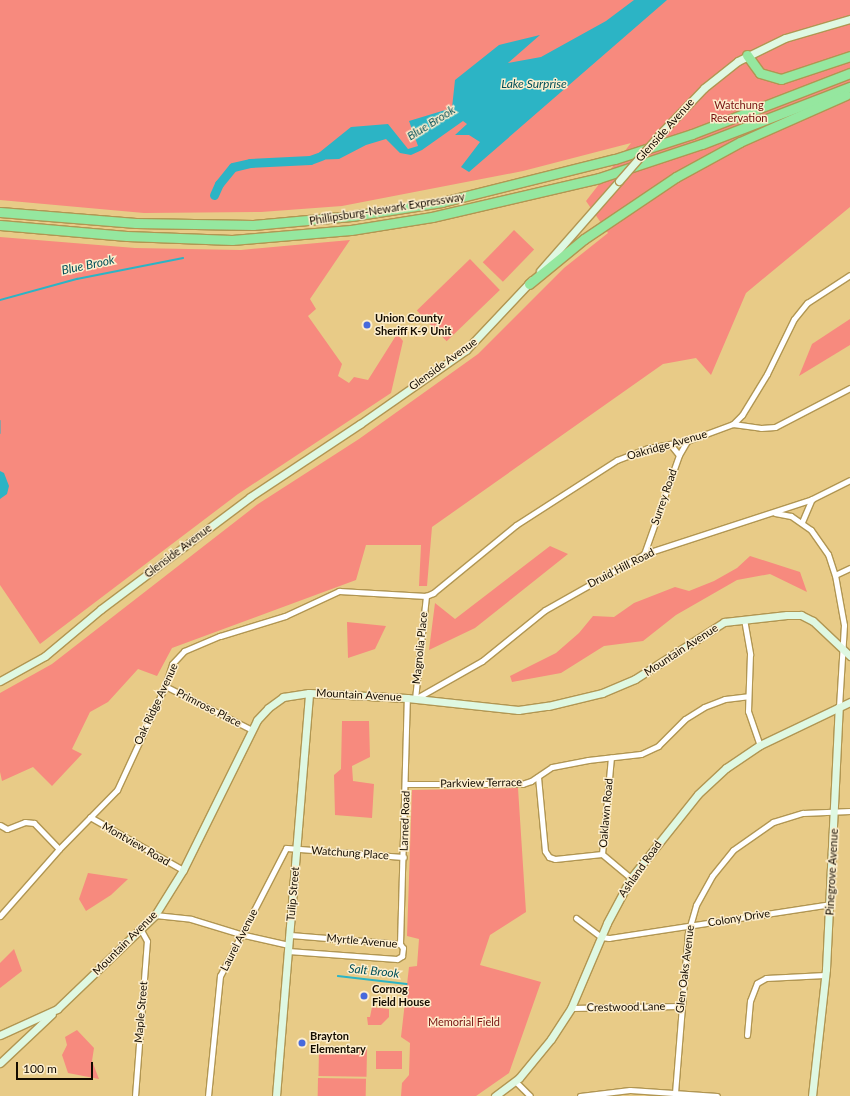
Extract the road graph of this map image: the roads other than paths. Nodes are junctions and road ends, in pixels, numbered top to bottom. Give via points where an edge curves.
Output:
1 (850, 19) edge
2 (747, 55) junction
3 (850, 56) edge
4 (850, 73) edge
5 (850, 87) edge
6 (850, 93) edge
7 (0, 212) edge
8 (0, 225) edge
9 (850, 275) edge
10 (529, 284) junction
11 (850, 388) edge
12 (734, 424) junction
13 (687, 441) junction
14 (670, 444) junction
15 (679, 455) junction
16 (850, 480) edge
17 (812, 499) junction
18 (772, 513) junction
19 (802, 522) junction
20 (644, 554) junction
21 (850, 568) edge
22 (835, 575) junction
23 (426, 596) junction
24 (744, 619) junction
25 (842, 647) junction
26 (850, 655) edge
27 (0, 681) edge
28 (165, 686) junction
29 (309, 693) junction
30 (748, 696) junction
31 (407, 698) junction
32 (415, 699) junction
33 (850, 702) edge
34 (839, 707) junction
35 (252, 730) junction
36 (760, 745) junction
37 (611, 757) junction
38 (538, 777) junction
39 (406, 784) junction
40 (835, 810) junction
41 (850, 811) edge
42 (90, 817) junction
43 (0, 825) edge
44 (59, 849) junction
45 (297, 849) junction
46 (602, 854) junction
47 (404, 857) junction
48 (183, 870) junction
49 (632, 878) junction
50 (830, 904) junction
51 (155, 915) junction
52 (0, 916) edge
53 (576, 918) dead end
54 (690, 926) junction
55 (141, 930) junction
56 (240, 934) junction
57 (290, 935) junction
58 (601, 937) junction
59 (400, 944) junction
60 (288, 948) junction
61 (825, 975) junction
62 (680, 1006) junction
63 (571, 1008) junction
64 (57, 1009) junction
65 (0, 1035) edge
66 (747, 1035) dead end
67 (0, 1063) edge
68 (515, 1081) junction
69 (675, 1093) junction
70 (135, 1096) edge
71 (208, 1096) edge
72 (276, 1096) edge
73 (495, 1096) edge
74 (530, 1096) edge
75 (580, 1096) edge
76 (717, 1096) edge
77 (812, 1096) edge

1 - 2 main road, Glenside Avenue via 786,38
2 - 3 highway via 762,75 780,79
2 - 10 main road, Glenside Avenue, bridge via 708,83 659,135
4 - 7 highway, Phillipsburg-Newark Expressway via 692,134 615,159 442,202 324,219 253,225 136,224
5 - 8 highway, Phillipsburg-Newark Expressway via 702,144 599,178 432,217 351,230 232,240 127,236
6 - 10 highway via 740,142 676,177 584,239
9 - 12 street via 807,303 794,318 767,374
10 - 27 main road, Glenside Avenue via 466,350 250,497 107,604 45,656
11 - 12 street via 775,427 761,428
12 - 13 street, Oakridge Avenue
13 - 14 street, Oakridge Avenue
13 - 15 street, Surrey Road
14 - 15 street
14 - 23 street, Oakridge Avenue via 633,452 617,460 516,525 448,584
15 - 20 street, Surrey Road
16 - 17 street, Druid Hill Road
17 - 18 street, Druid Hill Road
17 - 19 street
18 - 19 street via 791,516
18 - 20 street, Druid Hill Road via 706,532
19 - 22 street, Pinegrove Avenue via 820,541
20 - 32 street, Druid Hill Road via 545,610 482,660
21 - 22 street
22 - 25 street, Pinegrove Avenue via 842,602
23 - 28 street, Oak Ridge Avenue via 350,590 330,594 285,616 220,636 184,651 172,664
23 - 32 street, Magnolia Place
24 - 25 main road, Mountain Avenue via 805,616
24 - 30 street via 750,654
24 - 32 main road, Mountain Avenue via 719,624 636,679 585,698 518,710
25 - 26 main road, Mountain Avenue
25 - 34 street, Pinegrove Avenue
28 - 35 street, Primrose Place
28 - 42 street, Oak Ridge Avenue via 123,781
29 - 31 main road, Mountain Avenue
29 - 35 main road, Mountain Avenue via 291,695 276,701 261,715
29 - 45 main road, Tulip Street
30 - 36 street via 750,720
30 - 37 street, Parkview Terrace via 725,699 694,712 662,742 647,752
31 - 32 main road, Mountain Avenue
31 - 39 street, Larned Road
33 - 34 main road, Ashland Road
34 - 36 main road, Ashland Road
34 - 40 main road, Pinegrove Avenue
35 - 48 main road, Mountain Avenue
36 - 49 main road, Ashland Road via 726,768 698,794
37 - 38 street, Parkview Terrace via 552,767
37 - 46 street, Oaklawn Road
38 - 39 street, Parkview Terrace via 522,784
38 - 46 street via 545,851 549,856 555,859
39 - 47 street, Larned Road
40 - 41 street, Glen Oaks Avenue
40 - 50 main road, Pinegrove Avenue
40 - 54 street, Glen Oaks Avenue via 788,816 745,839 712,876 696,905
42 - 44 street, Oak Ridge Avenue
42 - 48 street, Montview Road
43 - 44 street via 7,829 25,822 34,823
44 - 52 street, Oak Ridge Avenue
45 - 47 street, Watchung Place
45 - 56 street, Laurel Avenue via 286,848
45 - 57 main road, Tulip Street
46 - 49 street, Oaklawn Road
47 - 59 street, Larned Road
48 - 51 main road, Mountain Avenue
49 - 58 main road, Ashland Road
50 - 54 street, Colony Drive
50 - 61 main road, Pinegrove Avenue
51 - 55 main road, Mountain Avenue
51 - 56 street, Myrtle Avenue via 191,919
53 - 58 street
54 - 58 street, Colony Drive
54 - 62 street, Glen Oaks Avenue
55 - 64 main road, Mountain Avenue
55 - 70 street, Maple Street via 147,941
56 - 60 street, Myrtle Avenue
56 - 71 street, Laurel Avenue via 225,964 217,990
57 - 59 street, Myrtle Avenue
57 - 60 main road, Tulip Street
58 - 63 main road, Ashland Road
59 - 60 street, Myrtle Avenue via 403,946 402,956 397,959
60 - 72 main road, Tulip Street
61 - 66 street via 766,978 757,983 750,1001
61 - 77 main road, Pinegrove Avenue
62 - 63 street, Crestwood Lane
62 - 69 street, Glen Oaks Avenue
63 - 68 main road, Ashland Road via 543,1050
64 - 65 main road, Mountain Avenue
64 - 67 main road
68 - 73 main road, Ashland Road
68 - 74 street
69 - 75 street via 630,1090
69 - 76 street

